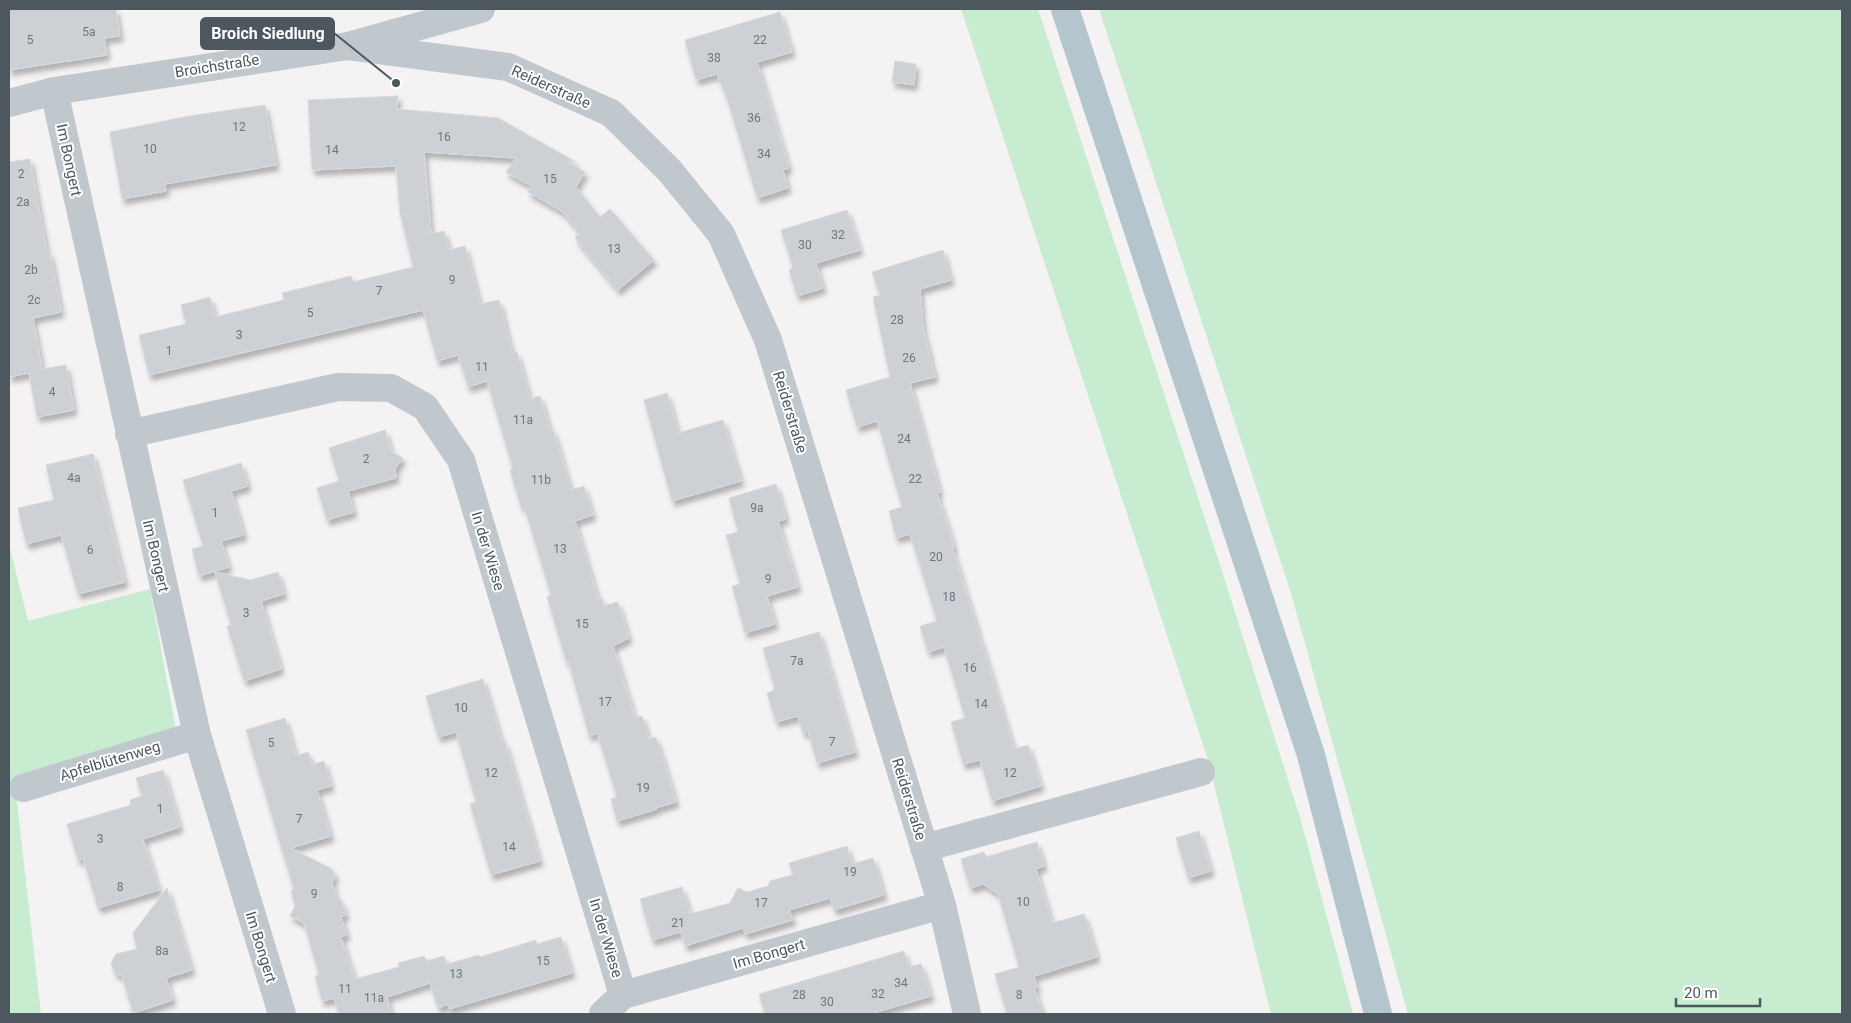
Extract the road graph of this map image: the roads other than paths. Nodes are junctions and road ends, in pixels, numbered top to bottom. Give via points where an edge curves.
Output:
1 (481, 9) edge
2 (1065, 9) edge
3 (348, 46) junction
4 (54, 91) junction
5 (9, 102) edge
6 (129, 434) junction
7 (197, 734) junction
8 (1201, 772) dead end
9 (23, 788) dead end
10 (924, 848) junction
11 (942, 905) junction
12 (624, 995) junction
13 (282, 1014) edge
14 (603, 1014) edge
15 (966, 1014) edge
16 (1378, 1014) edge

1 - 3 street, Broichstraße
2 - 16 main road via 1311,755
3 - 4 street, Broichstraße
3 - 10 street, Reiderstraße via 508,67 611,113 669,170 721,234 768,340
4 - 5 street, Broichstraße
4 - 6 street, Im Bongert
6 - 7 street, Im Bongert
6 - 12 street, In der Wiese via 338,387 391,388 425,407 461,460
7 - 9 street, Apfelblütenweg
7 - 13 street, Im Bongert
8 - 10 street
10 - 11 street, Reiderstraße
11 - 12 street, Im Bongert
11 - 15 street, Reiderstraße
12 - 14 street, Im Bongert

